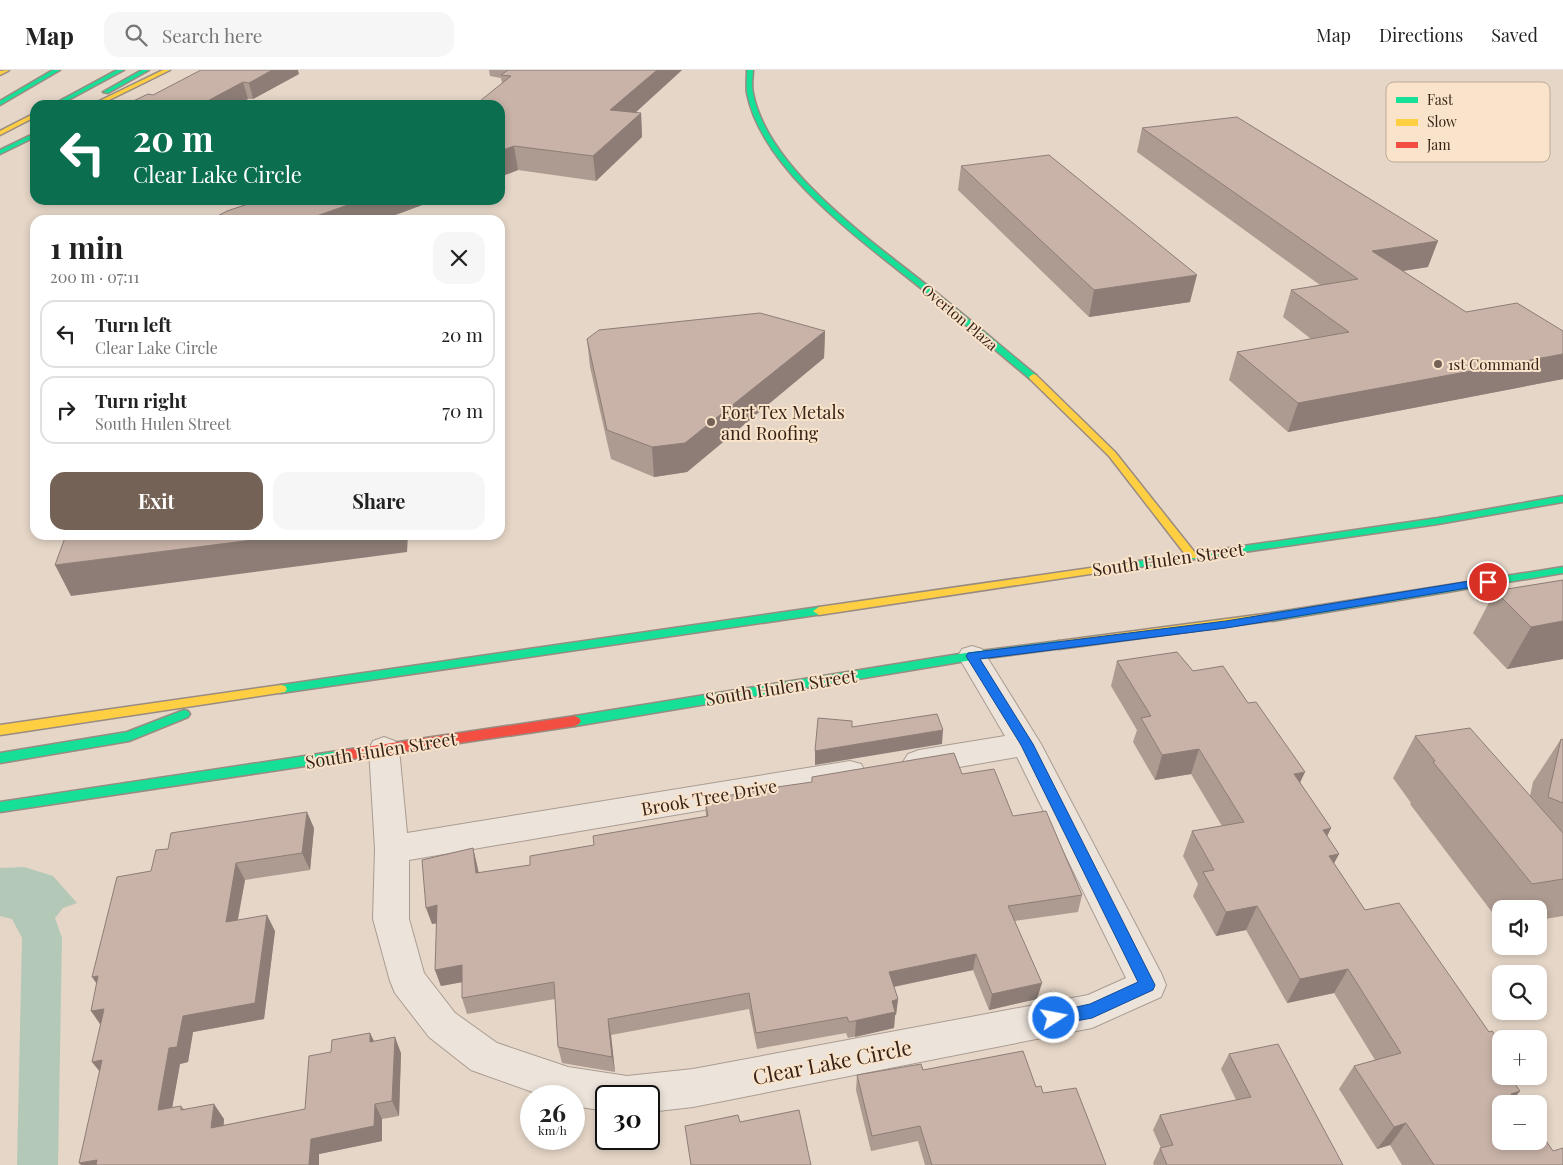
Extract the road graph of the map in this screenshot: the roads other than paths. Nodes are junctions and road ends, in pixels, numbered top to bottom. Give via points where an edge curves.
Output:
1 (6, 70) edge
2 (58, 70) edge
3 (121, 70) edge
4 (146, 70) edge
5 (167, 70) edge
6 (750, 70) edge
7 (0, 73) edge
8 (64, 100) edge
9 (96, 100) edge
10 (104, 100) edge
11 (0, 103) edge
12 (30, 118) edge
13 (0, 133) edge
14 (30, 137) edge
15 (0, 152) edge
16 (1563, 499) edge
17 (1192, 556) junction
18 (1563, 570) edge
19 (972, 656) junction
20 (222, 698) junction
21 (0, 730) edge
22 (1026, 744) junction
23 (384, 749) junction
24 (0, 758) edge
25 (0, 807) edge
26 (392, 849) junction

1 - 7 main road
2 - 11 main road
3 - 8 main road
4 - 9 main road
5 - 10 main road
6 - 17 main road, Overton Plaza via 751,96 764,130 806,185 851,227 1064,406 1112,454
12 - 13 main road
14 - 15 main road
16 - 17 main road, South Hulen Street via 1438,522
17 - 20 main road, South Hulen Street
18 - 19 main road, South Hulen Street via 1226,624
19 - 22 street, Clear Lake Circle
19 - 23 main road, South Hulen Street
20 - 21 main road, South Hulen Street
20 - 24 main road via 129,736
22 - 26 street, Brook Tree Drive
22 - 26 street, Clear Lake Circle via 1148,985 1092,1011 692,1088 628,1094 568,1086 485,1057 442,1025 408,981 391,919
23 - 25 main road, South Hulen Street
23 - 26 street, Clear Lake Circle

